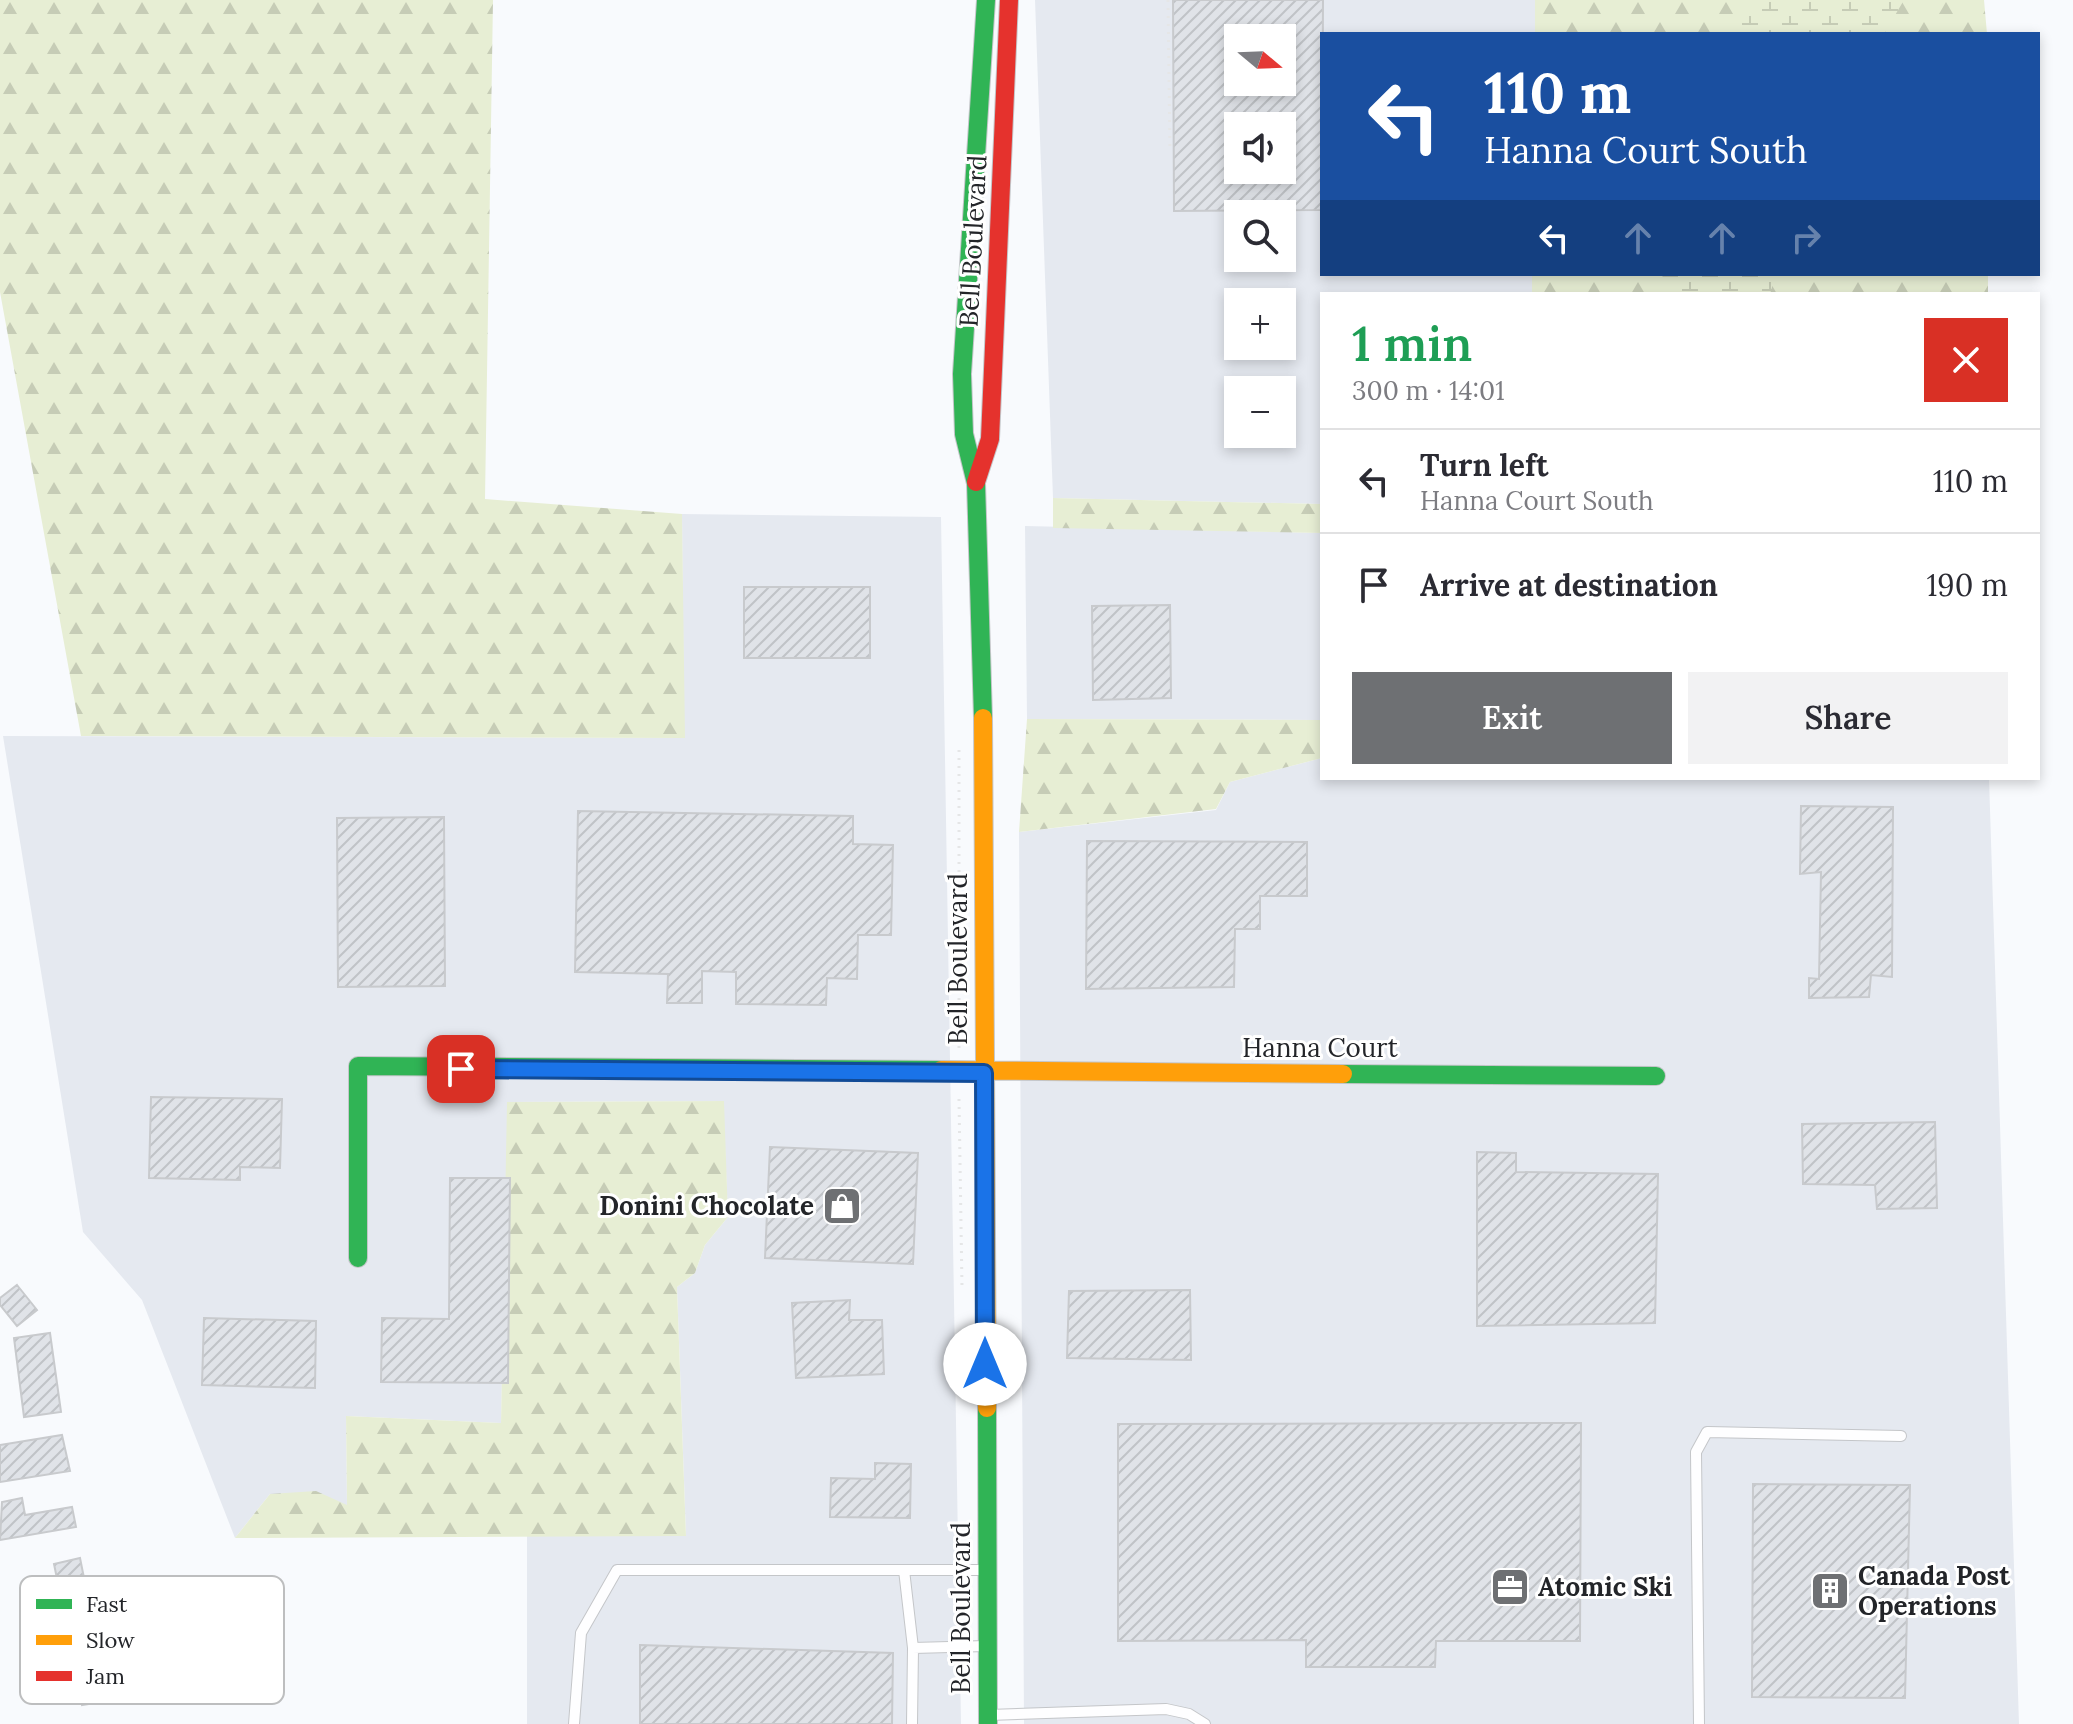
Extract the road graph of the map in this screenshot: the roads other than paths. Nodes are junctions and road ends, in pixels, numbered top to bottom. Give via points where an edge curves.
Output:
1 (986, 0) edge
2 (1009, 0) edge
3 (976, 483) junction
4 (984, 1073) junction
5 (1656, 1076) dead end
6 (358, 1258) dead end
7 (1901, 1436) dead end
8 (904, 1570) junction
9 (987, 1570) junction
10 (988, 1646) junction
11 (913, 1648) junction
12 (988, 1719) edge
13 (574, 1724) edge
14 (912, 1724) edge
15 (1205, 1724) edge
16 (1699, 1724) edge

1 - 3 main road, Bell Boulevard via 962,374 964,434
2 - 3 main road, Bell Boulevard via 990,439
3 - 4 main road, Bell Boulevard via 985,790
4 - 5 main road, Hanna Court
4 - 6 main road, Hanna Court via 358,1066
4 - 9 main road, Bell Boulevard
7 - 16 lane via 1707,1432 1696,1452
8 - 9 lane
8 - 11 lane
8 - 13 lane via 617,1570 581,1633
9 - 10 main road, Bell Boulevard
10 - 11 lane
10 - 12 main road, Bell Boulevard
11 - 14 lane
12 - 15 lane via 1166,1709

